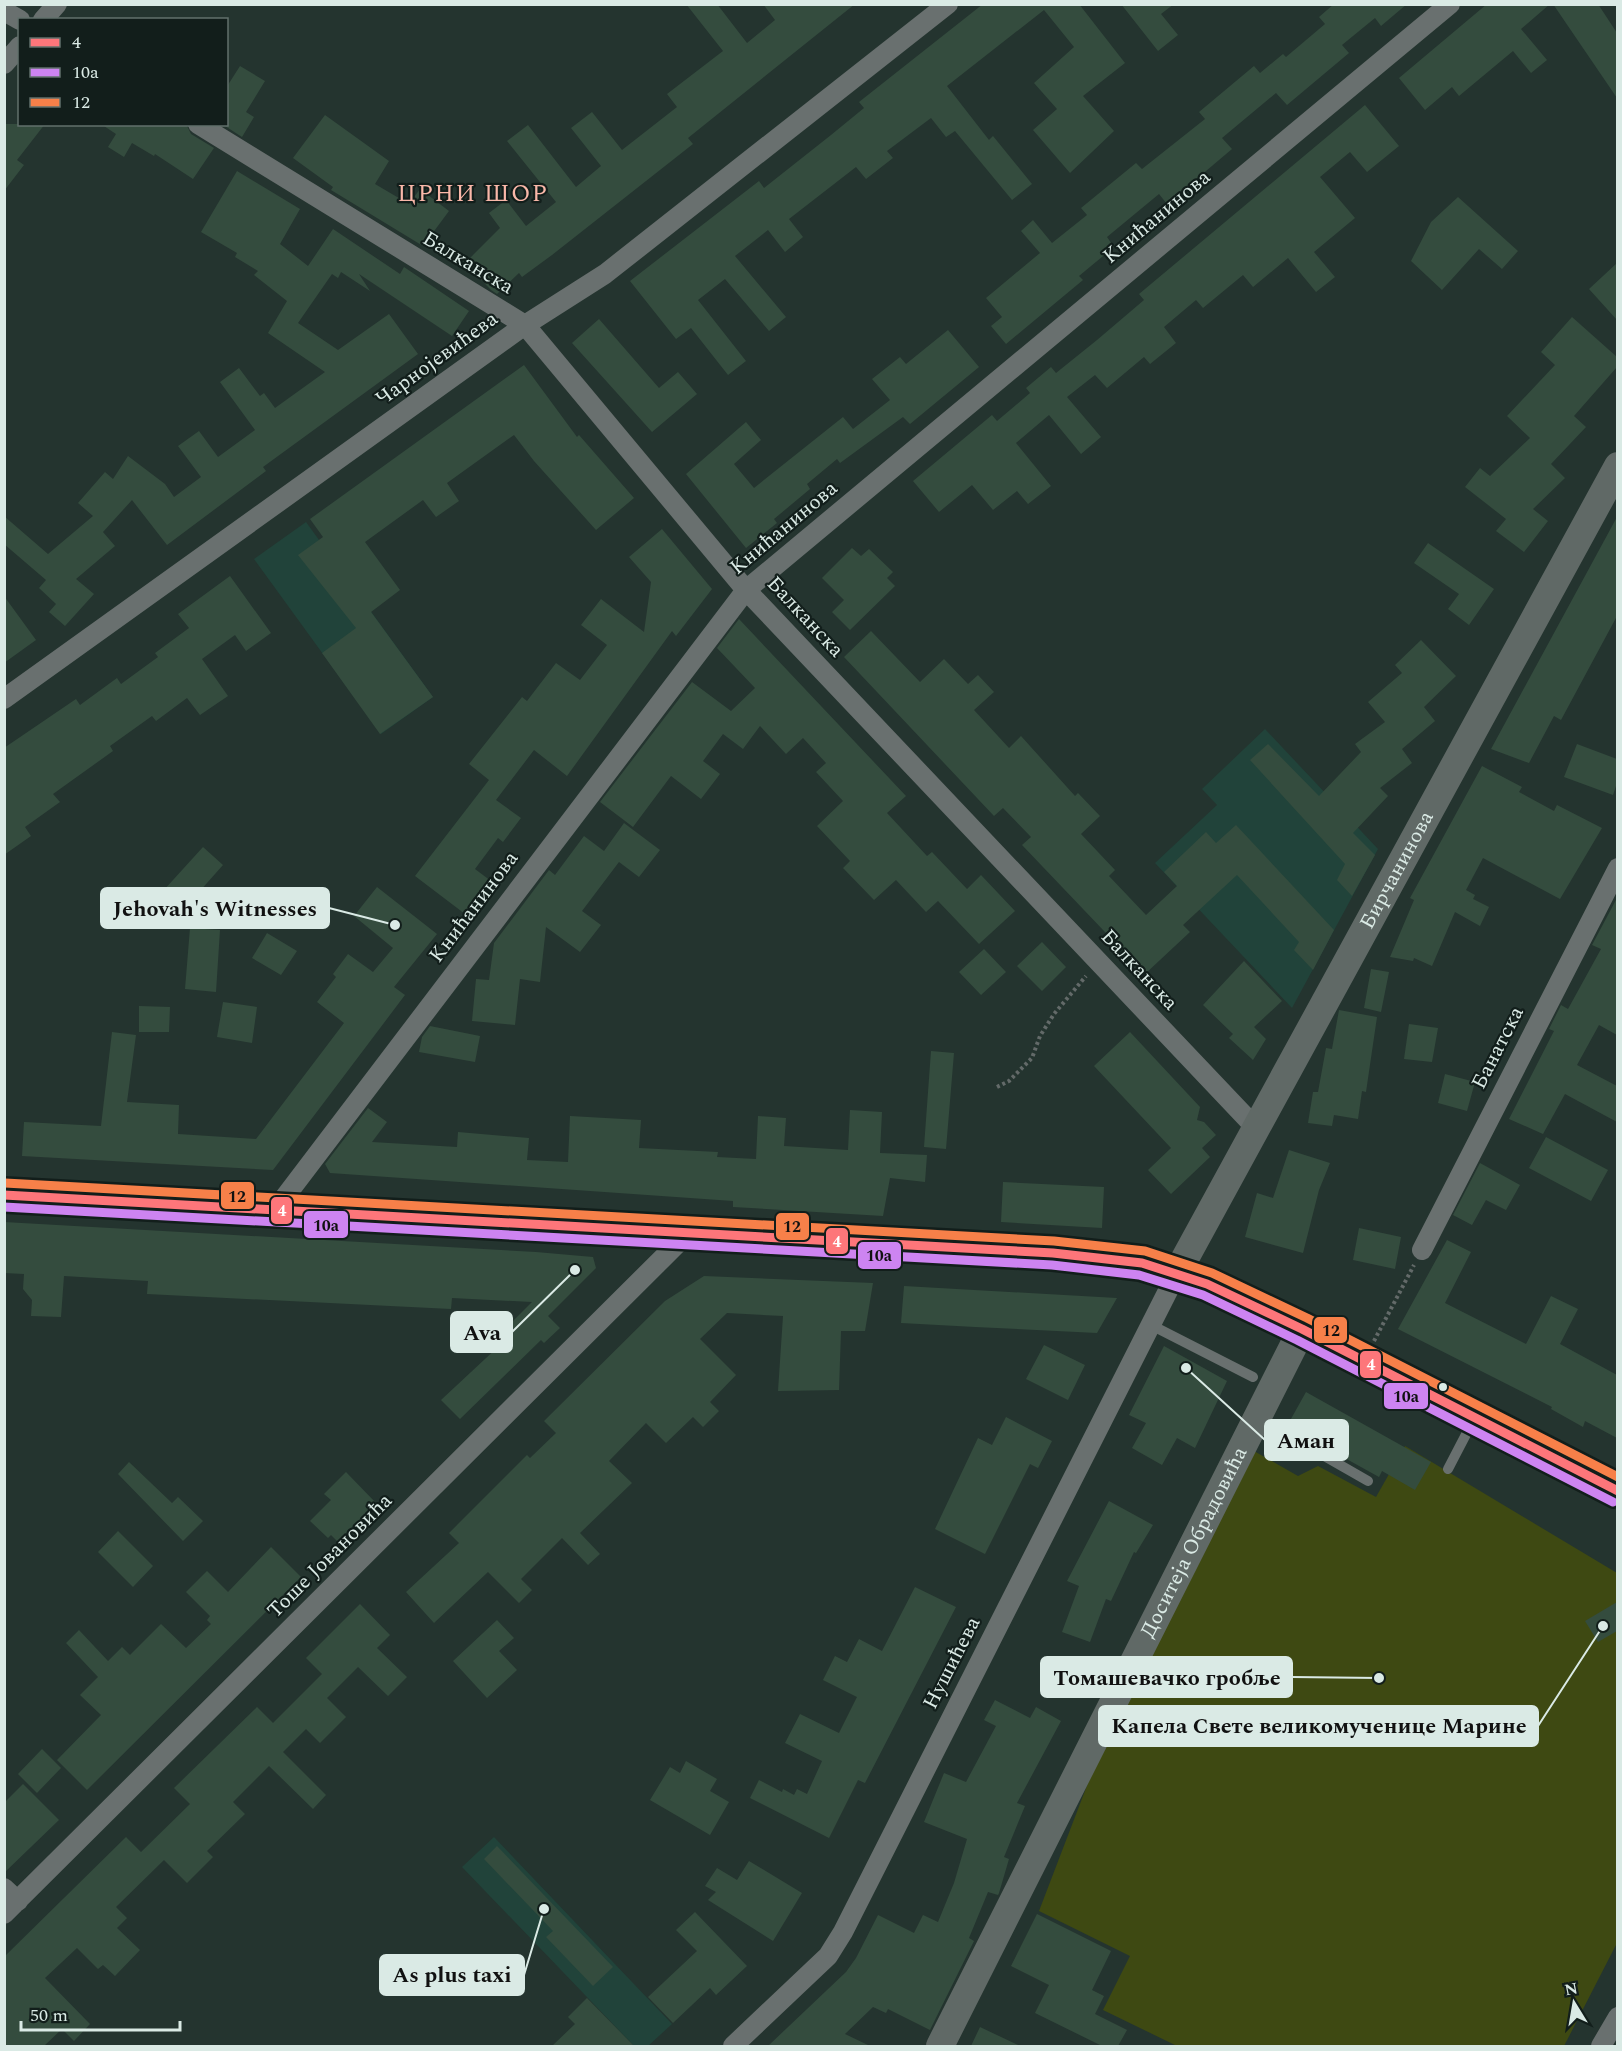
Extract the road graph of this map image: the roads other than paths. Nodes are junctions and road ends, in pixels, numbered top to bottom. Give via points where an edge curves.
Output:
1 (57, 4) edge
2 (948, 4) edge
3 (1450, 4) edge
4 (4, 11) edge
5 (45, 18) edge
6 (18, 19) edge
7 (18, 48) edge
8 (4, 64) edge
9 (201, 126) edge
10 (525, 325) junction
11 (1617, 466) edge
12 (746, 590) junction
13 (4, 699) edge
14 (1617, 868) edge
15 (1256, 1128) junction
16 (4, 1195) edge
17 (275, 1210) junction
18 (688, 1233) junction
19 (1422, 1250) road end
20 (1177, 1274) junction
21 (1151, 1325) junction
22 (1302, 1329) junction
23 (1252, 1377) dead end
24 (1475, 1416) junction
25 (1257, 1418) junction
26 (1448, 1469) dead end
27 (1368, 1481) dead end
28 (1617, 1491) edge
29 (9, 1901) edge
30 (1617, 2017) edge
31 (733, 2046) edge
32 (940, 2046) edge
33 (1601, 2046) edge

1 - 5 street
2 - 10 street, Чарнојевићева via 605,274
3 - 12 street, Книћанинова
4 - 6 street
7 - 8 street
9 - 10 street, Балканска
10 - 12 street, Балканска
10 - 13 street, Чарнојевићева
11 - 15 street, Бирчанинова
12 - 15 street, Балканска
12 - 17 street, Книћанинова
14 - 19 street, Банатска
15 - 20 street, Бирчанинова
16 - 17 street
17 - 18 street
18 - 20 street via 1074,1254 1142,1263
18 - 29 street, Тоше Јовановића
20 - 21 street, Нушићева
20 - 22 street
21 - 23 lane
21 - 31 street, Нушићева via 843,1932 828,1956
22 - 24 street
22 - 25 street, Доситеја Обрадовића
24 - 26 lane
24 - 28 street
25 - 27 lane
25 - 32 street, Доситеја Обрадовића
30 - 33 street

